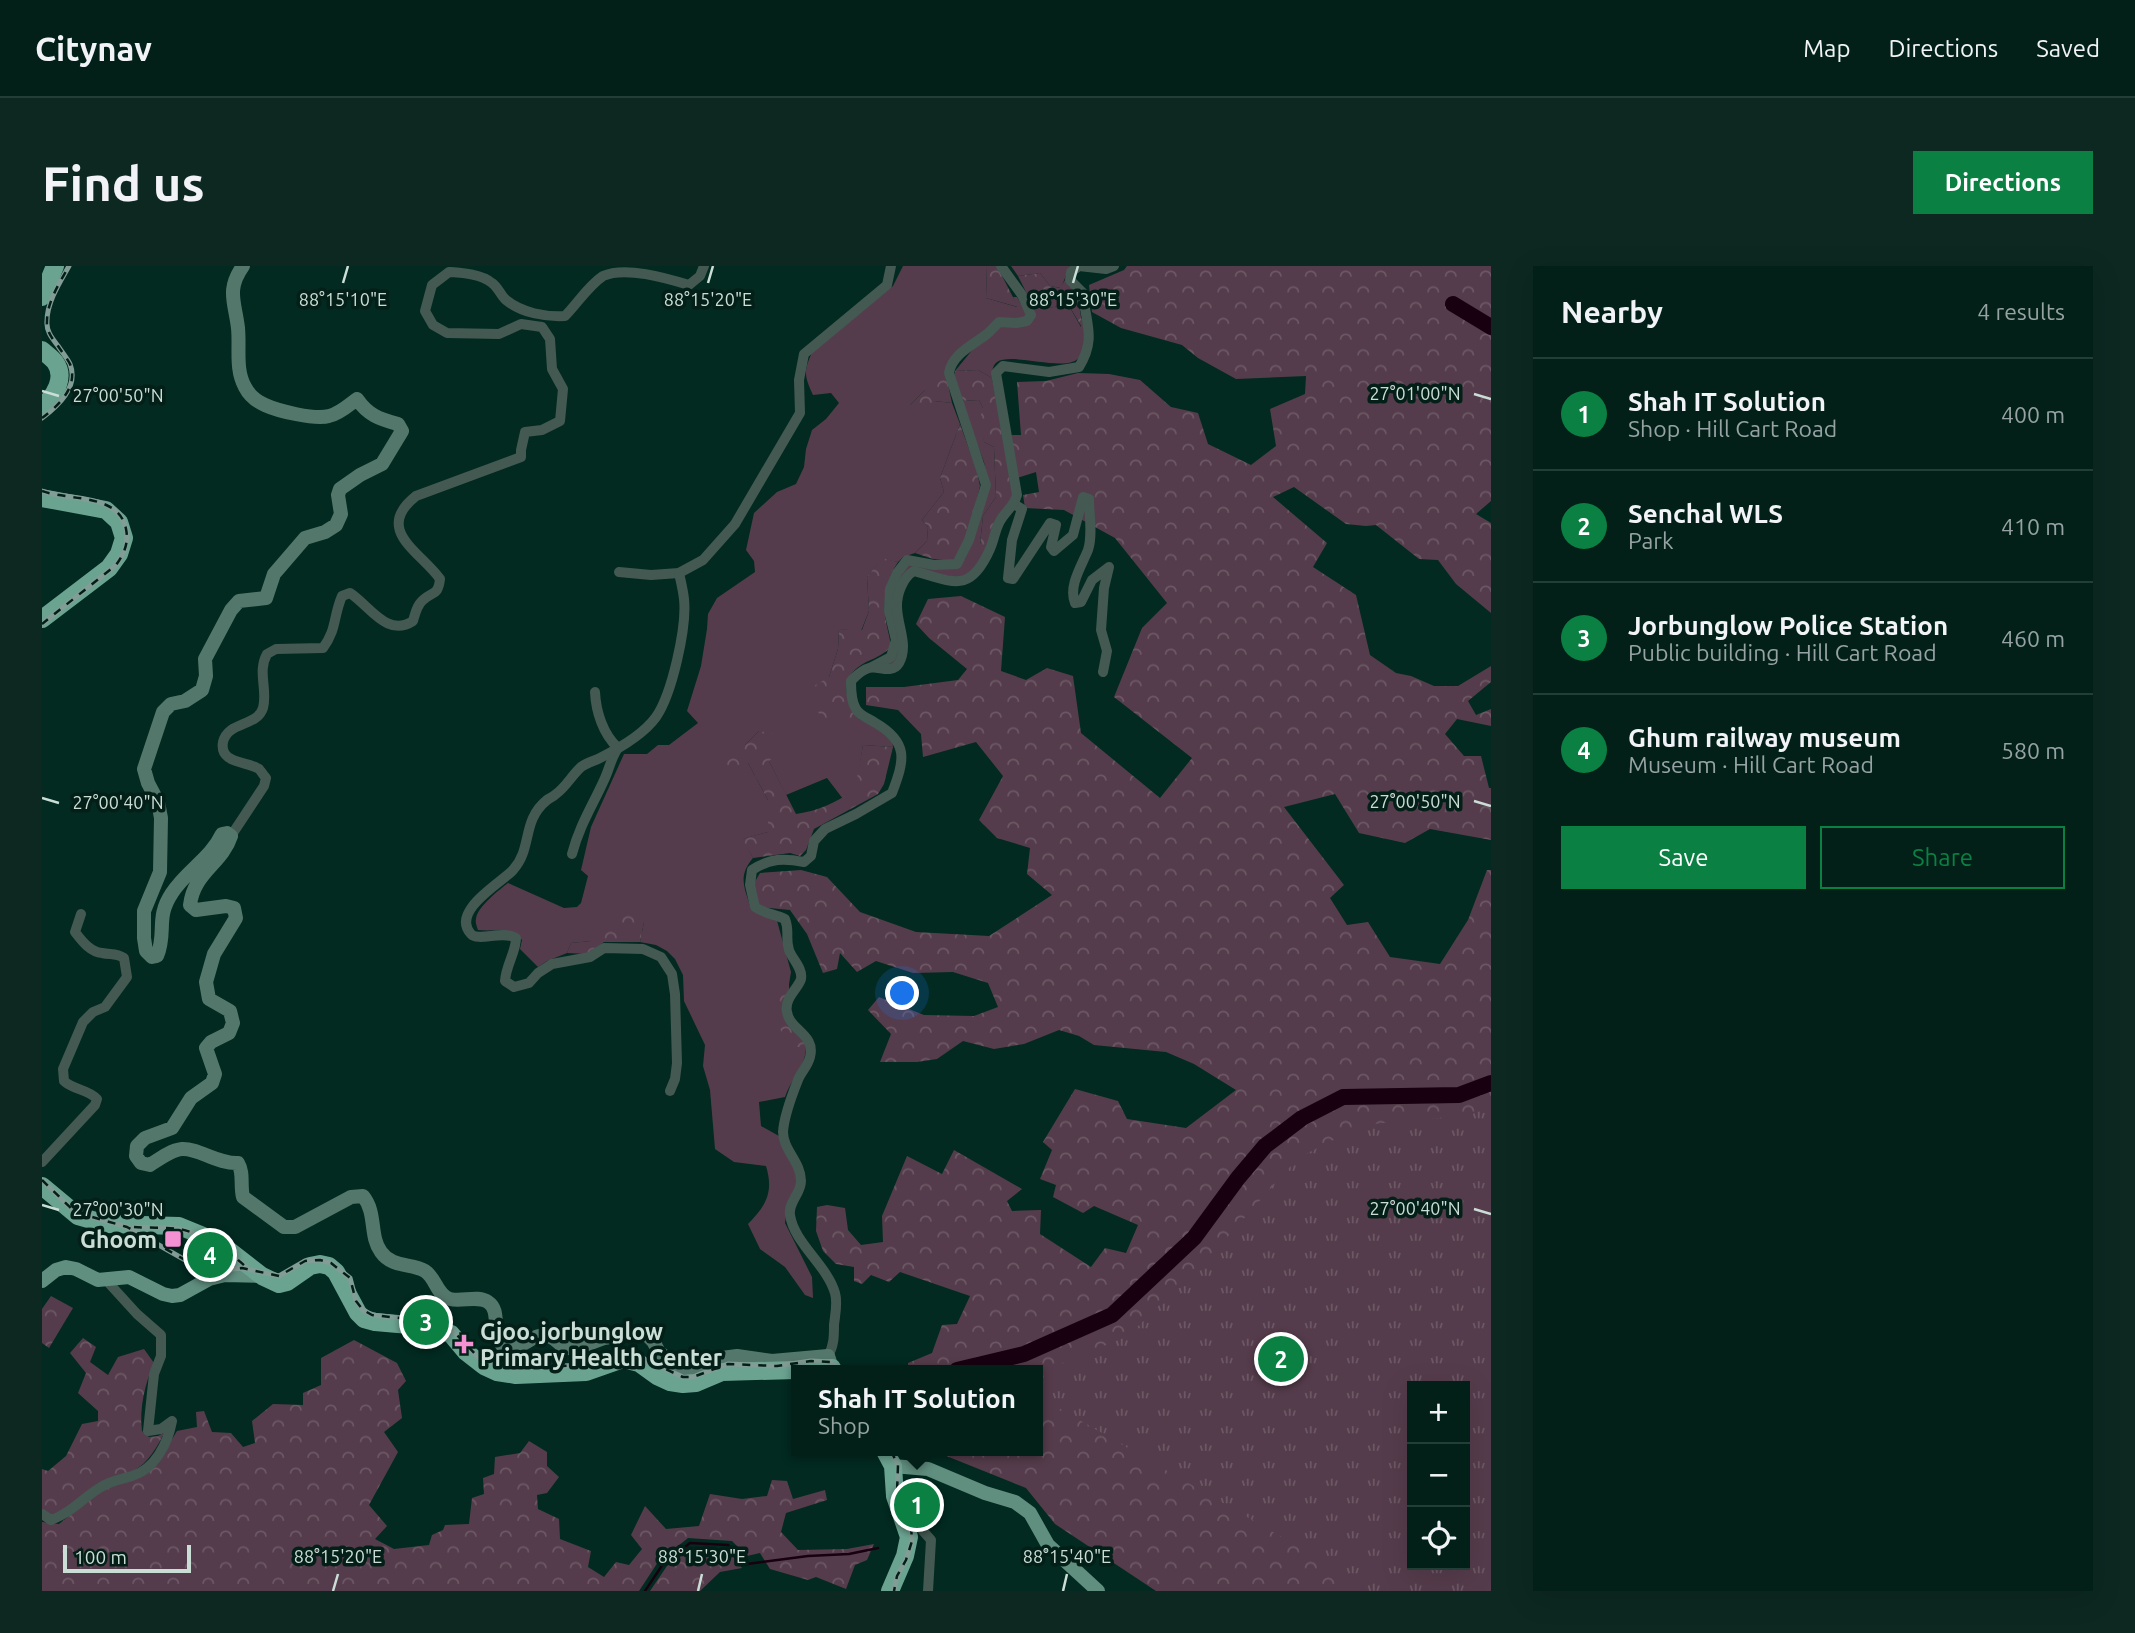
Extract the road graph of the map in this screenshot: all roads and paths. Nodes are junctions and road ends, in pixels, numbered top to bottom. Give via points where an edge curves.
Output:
1 (55, 266) edge
2 (243, 266) edge
3 (704, 266) edge
4 (891, 266) edge
5 (1001, 266) edge
6 (1114, 266) edge
7 (42, 297) edge
8 (42, 350) edge
9 (42, 406) edge
10 (42, 498) edge
11 (1014, 504) junction
12 (619, 572) dead end
13 (679, 573) junction
14 (42, 619) edge
15 (871, 667) junction
16 (1103, 672) dead end
17 (595, 692) dead end
18 (618, 748) junction
19 (231, 836) junction
20 (572, 854) dead end
21 (81, 914) dead end
22 (670, 1091) dead end
23 (42, 1162) edge
24 (42, 1186) edge
25 (262, 1276) junction
26 (106, 1280) junction
27 (42, 1281) edge
28 (831, 1365) edge
29 (791, 1370) edge
30 (889, 1458) edge
31 (895, 1496) junction
32 (42, 1514) edge
33 (890, 1591) edge
34 (928, 1591) edge
35 (1098, 1591) edge

1 - 7 highway
2 - 19 main road via 232,288 238,368 253,398 316,416 329,416 357,399 373,417 398,424 402,430 382,464 341,489 336,525 305,538 274,574 266,598 239,601 231,610 205,659 202,690 163,712 144,769 161,818 160,872 144,911 146,951 152,957 158,956 161,947 161,915 171,894 222,835
3 - 19 street via 689,285 615,269 601,277 565,316 548,317 517,307 504,299 493,283 471,274 449,272 432,285 425,311 433,325 447,333 499,334 521,324 542,327 550,339 552,369 563,389 560,421 525,432 521,457 416,496 405,505 400,514 405,543 440,579 434,595 417,609 414,621 404,627 390,626 350,593 342,596 333,635 323,648 276,649 267,654 262,670 262,711 258,718 235,727 224,738 222,748 233,761 259,769 266,778
4 - 13 street via 887,285 804,354 800,413 735,523 702,560
5 - 15 street via 1031,315 1027,321 999,322 973,342 949,373 986,485 969,540 957,564 907,560 890,589 889,611 896,640 891,657
6 - 11 street via 1079,266 1071,272 1070,280 1083,293 1089,326 1089,342 1079,367 1049,372 1003,366 996,373 1017,495
8 - 9 highway via 59,370 53,396
10 - 14 highway via 106,510 119,522 124,538 109,568
11 - 15 street via 970,579 960,582 914,571 908,574 896,600 902,634 900,661 887,670
11 - 16 street via 1022,509 1008,578 1013,579 1050,523 1056,525 1054,551 1073,535 1083,497 1088,499 1089,545 1073,598 1075,603 1081,602 1092,580 1109,567 1101,630 1107,651
12 - 13 street
13 - 18 street via 685,600 683,628 669,687 656,716
15 - 28 street via 851,681 851,695 862,716 896,738 901,764 892,793 825,829 804,862 778,859 762,863 752,870 750,885 755,907 785,919 789,951 801,971 787,1012 812,1046 783,1129 784,1142 802,1178 789,1209 795,1230 836,1296
17 - 18 street via 602,725
18 - 20 street
18 - 22 street via 583,766 545,801 529,822 522,858 480,898 465,922 476,937 509,933 516,937 505,981 514,987 529,983 552,964 590,957 604,948 643,949 661,957 672,974 675,994 677,1063
19 - 28 main road via 192,891 190,905 196,910 234,908 236,918 214,954 206,982 209,999 230,1011 233,1023 229,1033 206,1048 215,1074 212,1083 191,1098 172,1128 136,1146 141,1163 150,1165 181,1149 238,1163 243,1197 285,1227 295,1227 351,1197 363,1196 370,1204 382,1254 401,1266 423,1270 449,1299 490,1303 496,1334 507,1350 546,1335 575,1349 636,1333 646,1334 659,1353 678,1367 693,1368 737,1356
21 - 23 street via 75,932 96,952 124,958 127,977 106,1007 83,1022 63,1069 64,1081 93,1094 95,1105
24 - 25 highway via 79,1216 106,1224 179,1226 226,1248
25 - 26 main road via 225,1275 173,1296 129,1277
25 - 29 highway via 279,1284 310,1266 328,1266 365,1318 451,1334 466,1352 497,1372 586,1372 623,1359 683,1384 722,1372
26 - 27 main road via 66,1267
26 - 32 street via 160,1335 161,1356 154,1374 148,1431 172,1421 169,1435 148,1468 102,1486 68,1513 51,1520
30 - 31 highway
30 - 35 main road via 1015,1502 1030,1513 1048,1545
31 - 33 highway via 909,1537
31 - 34 street via 932,1540

